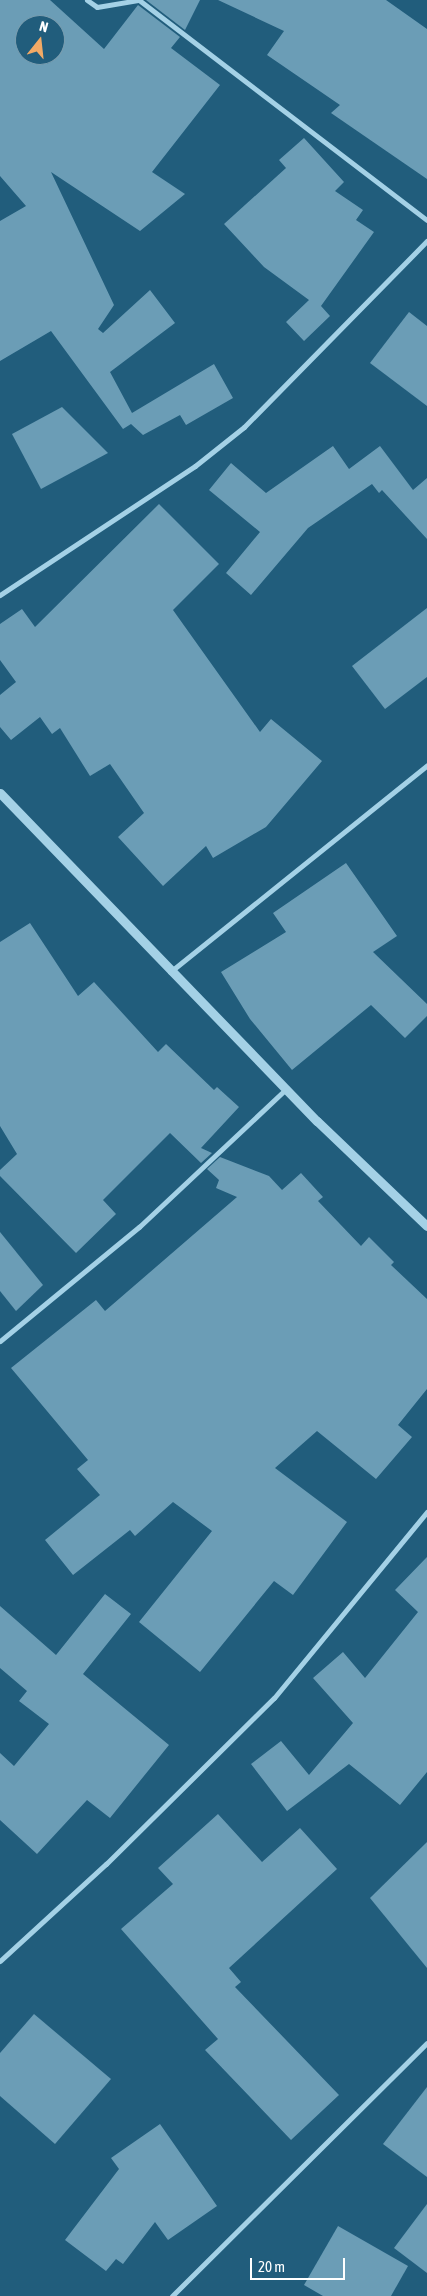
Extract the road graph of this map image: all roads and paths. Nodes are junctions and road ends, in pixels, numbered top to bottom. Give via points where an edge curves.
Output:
1 (87, 0) edge
2 (139, 0) edge
3 (427, 220) edge
4 (427, 241) edge
5 (0, 595) edge
6 (427, 765) edge
7 (0, 792) edge
8 (170, 972) junction
9 (288, 1088) junction
10 (427, 1226) edge
11 (0, 1341) edge
12 (427, 1512) edge
13 (0, 1961) edge
14 (427, 2043) edge
15 (172, 2296) edge

1 - 2 street via 97,7
2 - 3 street
4 - 5 street via 244,427 195,466
6 - 8 street
7 - 8 street
8 - 9 street
9 - 10 street via 317,1121
9 - 11 street via 139,1227
12 - 13 street via 274,1698 106,1864
14 - 15 street

